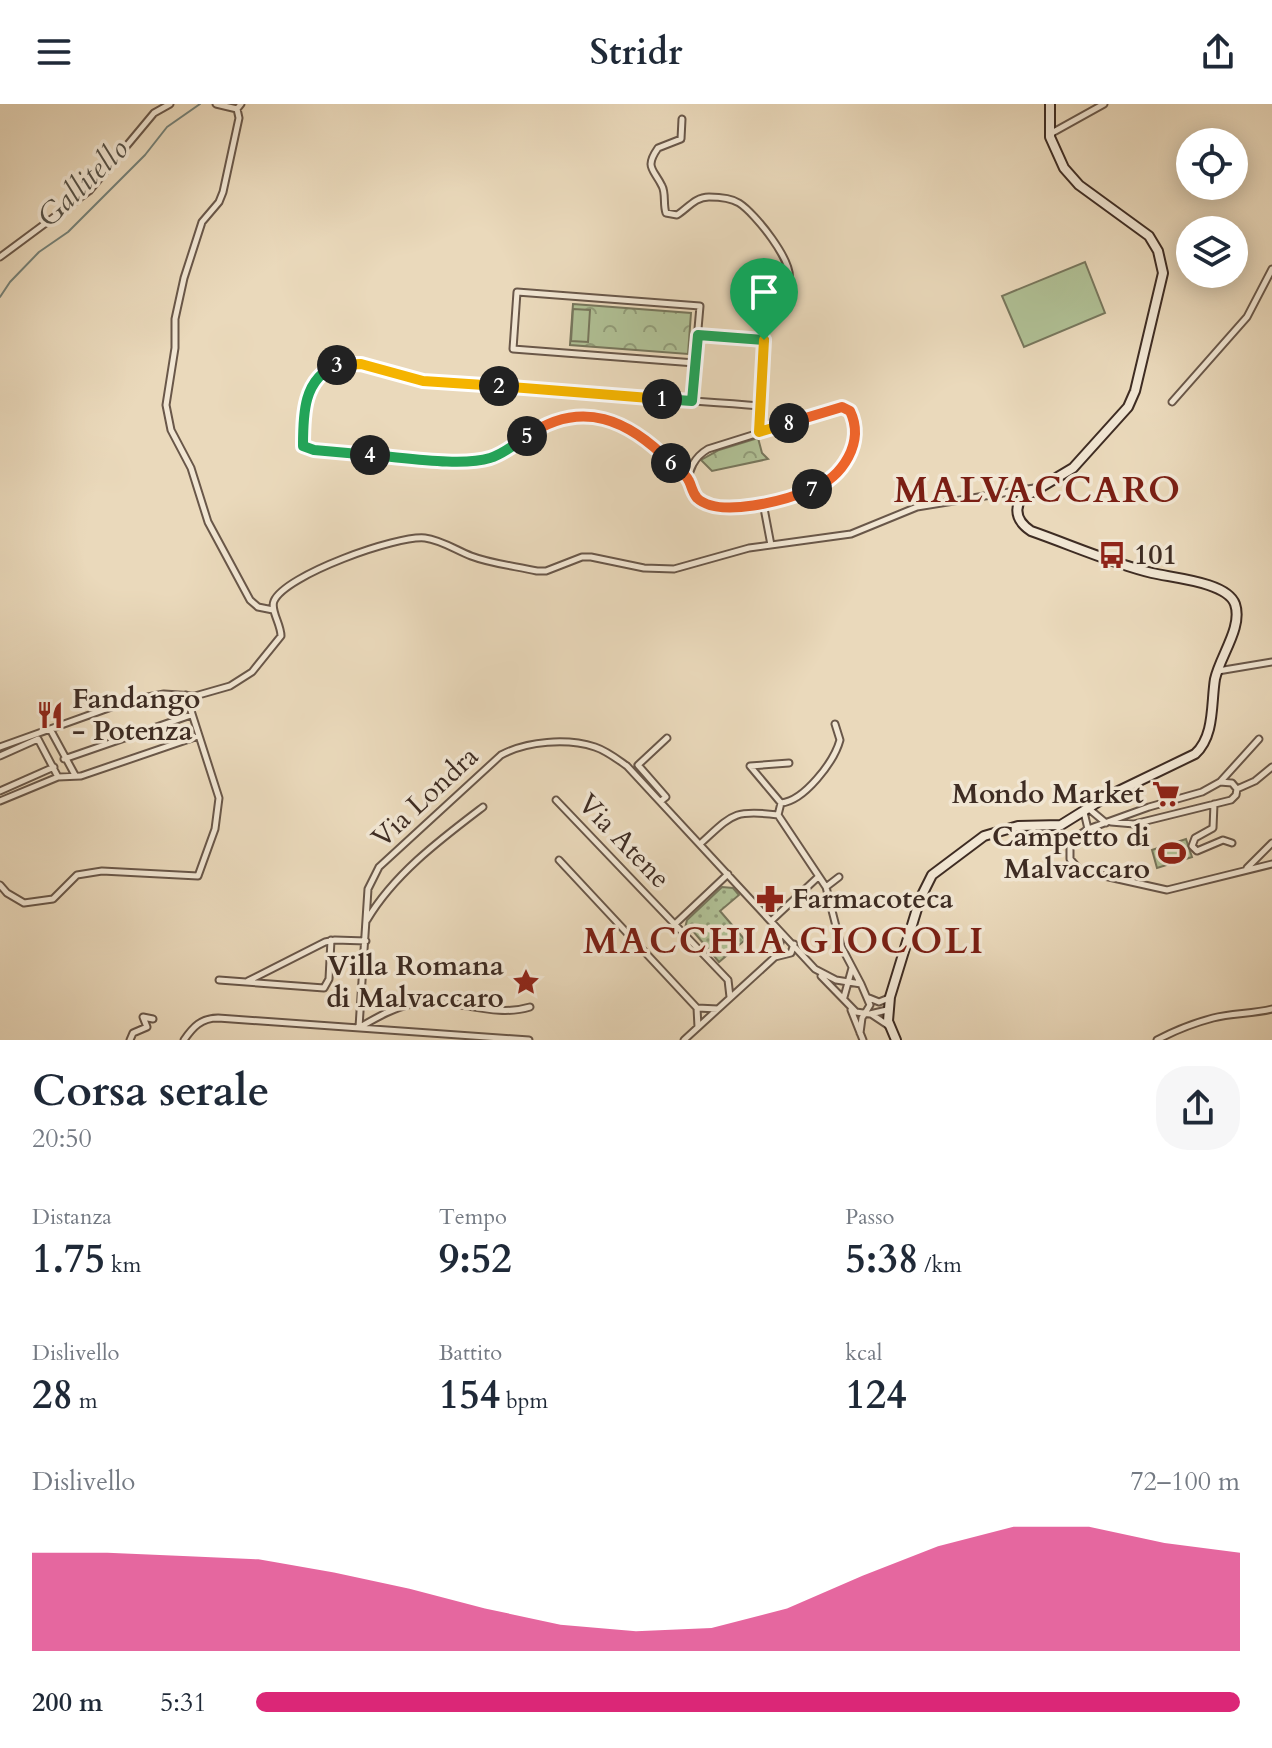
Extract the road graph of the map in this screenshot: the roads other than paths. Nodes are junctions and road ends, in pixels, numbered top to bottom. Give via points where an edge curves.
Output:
1 (170, 104) edge
2 (217, 104) edge
3 (1050, 104) edge
4 (1104, 104) edge
5 (239, 106) edge
6 (682, 119) dead end
7 (1050, 134) junction
8 (0, 257) edge
9 (1272, 269) edge
10 (698, 335) junction
11 (764, 340) junction
12 (695, 363) junction
13 (692, 401) junction
14 (1172, 402) dead end
15 (760, 406) junction
16 (759, 432) junction
17 (689, 479) junction
18 (1036, 488) junction
19 (763, 503) junction
20 (771, 545) junction
21 (273, 610) junction
22 (1272, 662) edge
23 (1218, 671) junction
24 (186, 695) junction
25 (191, 715) junction
26 (835, 724) dead end
27 (50, 729) junction
28 (198, 736) junction
29 (667, 738) dead end
30 (1259, 739) dead end
31 (13, 746) junction
32 (0, 747) edge
33 (0, 756) edge
34 (64, 759) junction
35 (789, 763) dead end
36 (54, 767) junction
37 (1272, 767) edge
38 (75, 775) junction
39 (58, 777) junction
40 (1220, 782) junction
41 (1237, 789) junction
42 (0, 791) edge
43 (556, 800) dead end
44 (0, 801) edge
45 (661, 801) junction
46 (1098, 802) junction
47 (781, 803) junction
48 (1214, 804) junction
49 (483, 807) dead end
50 (1086, 813) junction
51 (778, 815) junction
52 (1099, 815) junction
53 (1129, 815) junction
54 (1106, 823) junction
55 (1130, 824) junction
56 (1098, 826) junction
57 (1088, 829) junction
58 (1232, 843) dead end
59 (1272, 843) edge
60 (700, 844) junction
61 (559, 860) dead end
62 (1272, 864) edge
63 (1246, 869) junction
64 (728, 874) junction
65 (818, 877) junction
66 (839, 877) dead end
67 (0, 885) edge
68 (826, 887) junction
69 (366, 921) junction
70 (771, 921) junction
71 (675, 924) junction
72 (777, 927) junction
73 (331, 940) junction
74 (366, 941) junction
75 (780, 943) junction
76 (794, 943) junction
77 (788, 953) junction
78 (805, 956) junction
79 (775, 957) junction
80 (851, 963) junction
81 (815, 969) junction
82 (219, 980) dead end
83 (728, 980) junction
84 (247, 982) junction
85 (745, 983) junction
86 (846, 983) junction
87 (861, 984) junction
88 (730, 997) junction
89 (844, 997) junction
90 (868, 997) junction
91 (890, 997) junction
92 (875, 1002) junction
93 (849, 1005) junction
94 (530, 1007) dead end
95 (697, 1008) junction
96 (719, 1009) junction
97 (1272, 1009) edge
98 (887, 1010) junction
99 (868, 1014) junction
100 (153, 1019) dead end
101 (889, 1026) junction
102 (359, 1027) junction
103 (698, 1028) junction
104 (862, 1036) edge
105 (130, 1040) edge
106 (184, 1040) edge
107 (529, 1040) edge
108 (684, 1040) edge
109 (896, 1040) edge
110 (1157, 1040) edge

1 - 8 street via 154,113 89,191
2 - 5 street
3 - 7 street
4 - 7 street
5 - 21 street via 223,192 202,222 184,278 166,405 208,522 232,569 250,600
6 - 11 street via 681,139 658,148 651,163 663,188 665,211 677,215 702,198 737,202 790,269 789,280 768,298
7 - 18 street via 1072,178 1149,236 1163,273 1128,407 1073,468
9 - 14 street via 1247,317
10 - 11 street
10 - 12 street
10 - 12 street via 700,306 517,292 513,349
11 - 15 street
12 - 13 street
13 - 15 street
13 - 17 street via 444,382 341,364 316,379 309,391 303,446 455,461 488,459 541,426 588,416 629,428
15 - 16 street
16 - 17 street via 702,452 690,466
16 - 19 street via 842,407 850,411 857,431 850,454 833,477 805,492
17 - 19 street via 696,497 709,505
18 - 20 street via 917,507 842,536
18 - 23 street via 1017,505 1020,522 1031,531 1149,573 1229,594 1236,621
19 - 20 street
20 - 21 street via 674,569 582,557 546,571 484,560 417,538 300,577 278,595
21 - 24 street via 281,636 252,672 230,686
22 - 23 street
23 - 46 street via 1202,748
24 - 25 street
24 - 27 street via 131,700
25 - 28 street
25 - 34 street
26 - 47 street via 840,740 820,775 790,802
27 - 31 street
27 - 34 street
28 - 38 street
28 - 67 street via 219,798 215,829 198,876 102,871 77,875 53,899 24,903
29 - 45 street via 638,765 666,797
30 - 40 street
31 - 32 street
31 - 33 street
31 - 36 street via 38,739
34 - 38 street
35 - 47 street via 750,766
36 - 39 street
36 - 42 street
37 - 41 street
38 - 39 street
39 - 44 street
40 - 41 street
40 - 53 street
41 - 48 street via 1231,800
43 - 71 street, Via Atene
45 - 60 street, Via Londra
45 - 69 street, Via Londra via 627,766 595,747 553,743 510,750 379,867 368,889
46 - 50 street
46 - 52 street
47 - 51 street
48 - 55 street
48 - 58 street via 1213,828 1195,838 1192,846 1197,851 1223,840
49 - 69 street via 407,870
50 - 52 street
50 - 56 street
50 - 57 street
50 - 91 street via 1054,827 996,831 932,875
51 - 60 street via 731,816
51 - 65 street
52 - 54 street
53 - 54 street
53 - 55 street
54 - 55 street
54 - 56 street
56 - 57 street
57 - 63 street via 1069,851 1074,865 1091,873 1167,890
59 - 63 street
60 - 64 street, Via Londra
61 - 95 street
62 - 63 street
64 - 70 street, Via Londra
64 - 71 street
65 - 68 street
65 - 70 street
66 - 68 street
68 - 80 street via 841,946
69 - 74 street, Via Londra
70 - 72 street, Via Londra
71 - 83 street, Via Atene
72 - 75 street
72 - 76 street, Via Londra
73 - 74 street
73 - 84 street
73 - 84 street via 324,988
74 - 102 street, Via Londra
75 - 77 street
75 - 79 street
76 - 77 street
76 - 78 street
77 - 78 street
77 - 79 street
78 - 81 street
79 - 85 street
80 - 86 street
80 - 87 street
81 - 86 street
81 - 89 street
82 - 84 street
83 - 85 street
83 - 88 street
85 - 88 street
86 - 87 street
86 - 89 street
87 - 90 street
88 - 96 street
89 - 93 street
90 - 92 street
90 - 99 street
91 - 92 street
91 - 98 street
92 - 98 street
93 - 99 street
93 - 104 street
94 - 102 street via 508,1011 410,1004
95 - 96 street
95 - 103 street
96 - 103 street
97 - 110 street via 1215,1017
98 - 99 street
98 - 101 street
99 - 101 street
99 - 104 street via 862,1018
100 - 105 street via 143,1017 147,1027
101 - 109 street
102 - 106 street via 211,1018 197,1024
102 - 107 street
103 - 108 street

